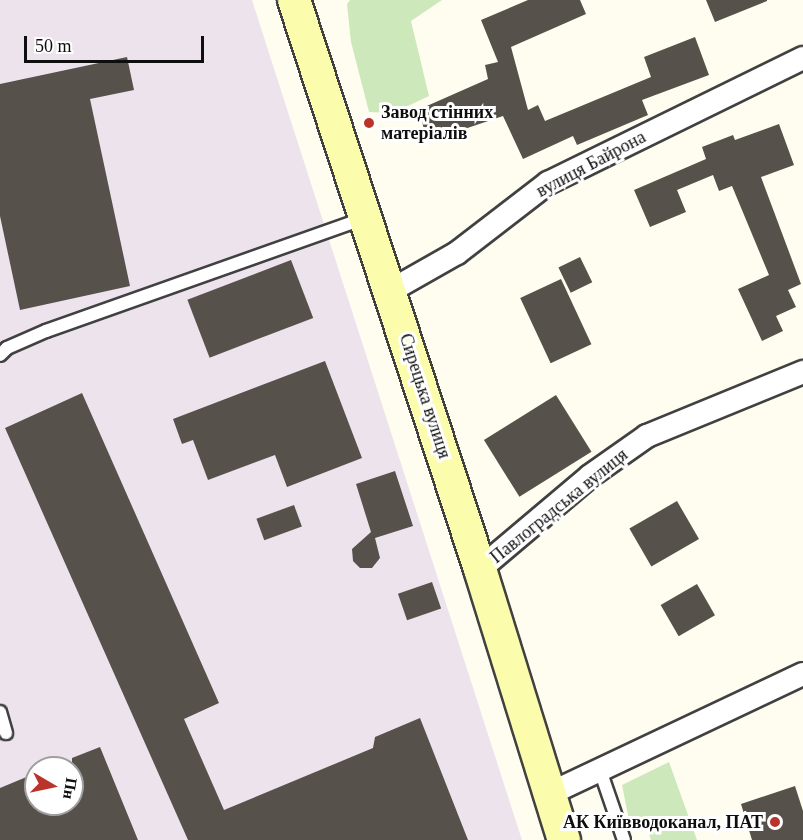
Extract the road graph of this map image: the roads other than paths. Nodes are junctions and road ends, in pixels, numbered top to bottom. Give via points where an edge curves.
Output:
1 (294, 0) edge
2 (803, 58) edge
3 (366, 217) junction
4 (390, 291) junction
5 (0, 355) edge
6 (803, 372) edge
7 (480, 569) junction
8 (803, 674) edge
9 (0, 712) edge
10 (6, 733) dead end
11 (600, 771) junction
12 (549, 794) junction
13 (564, 840) edge
14 (624, 840) edge

1 - 3 main road, Сирецька вулиця
2 - 4 street, вулиця Байрона via 548,183 457,253
3 - 4 main road, Сирецька вулиця
3 - 5 lane via 46,331
4 - 7 main road, Сирецька вулиця
6 - 7 street, Павлоградська вулиця via 647,436 590,476
7 - 12 main road, Сирецька вулиця
8 - 11 street
9 - 10 lane
11 - 12 street
11 - 14 lane
12 - 13 main road, Сирецька вулиця

